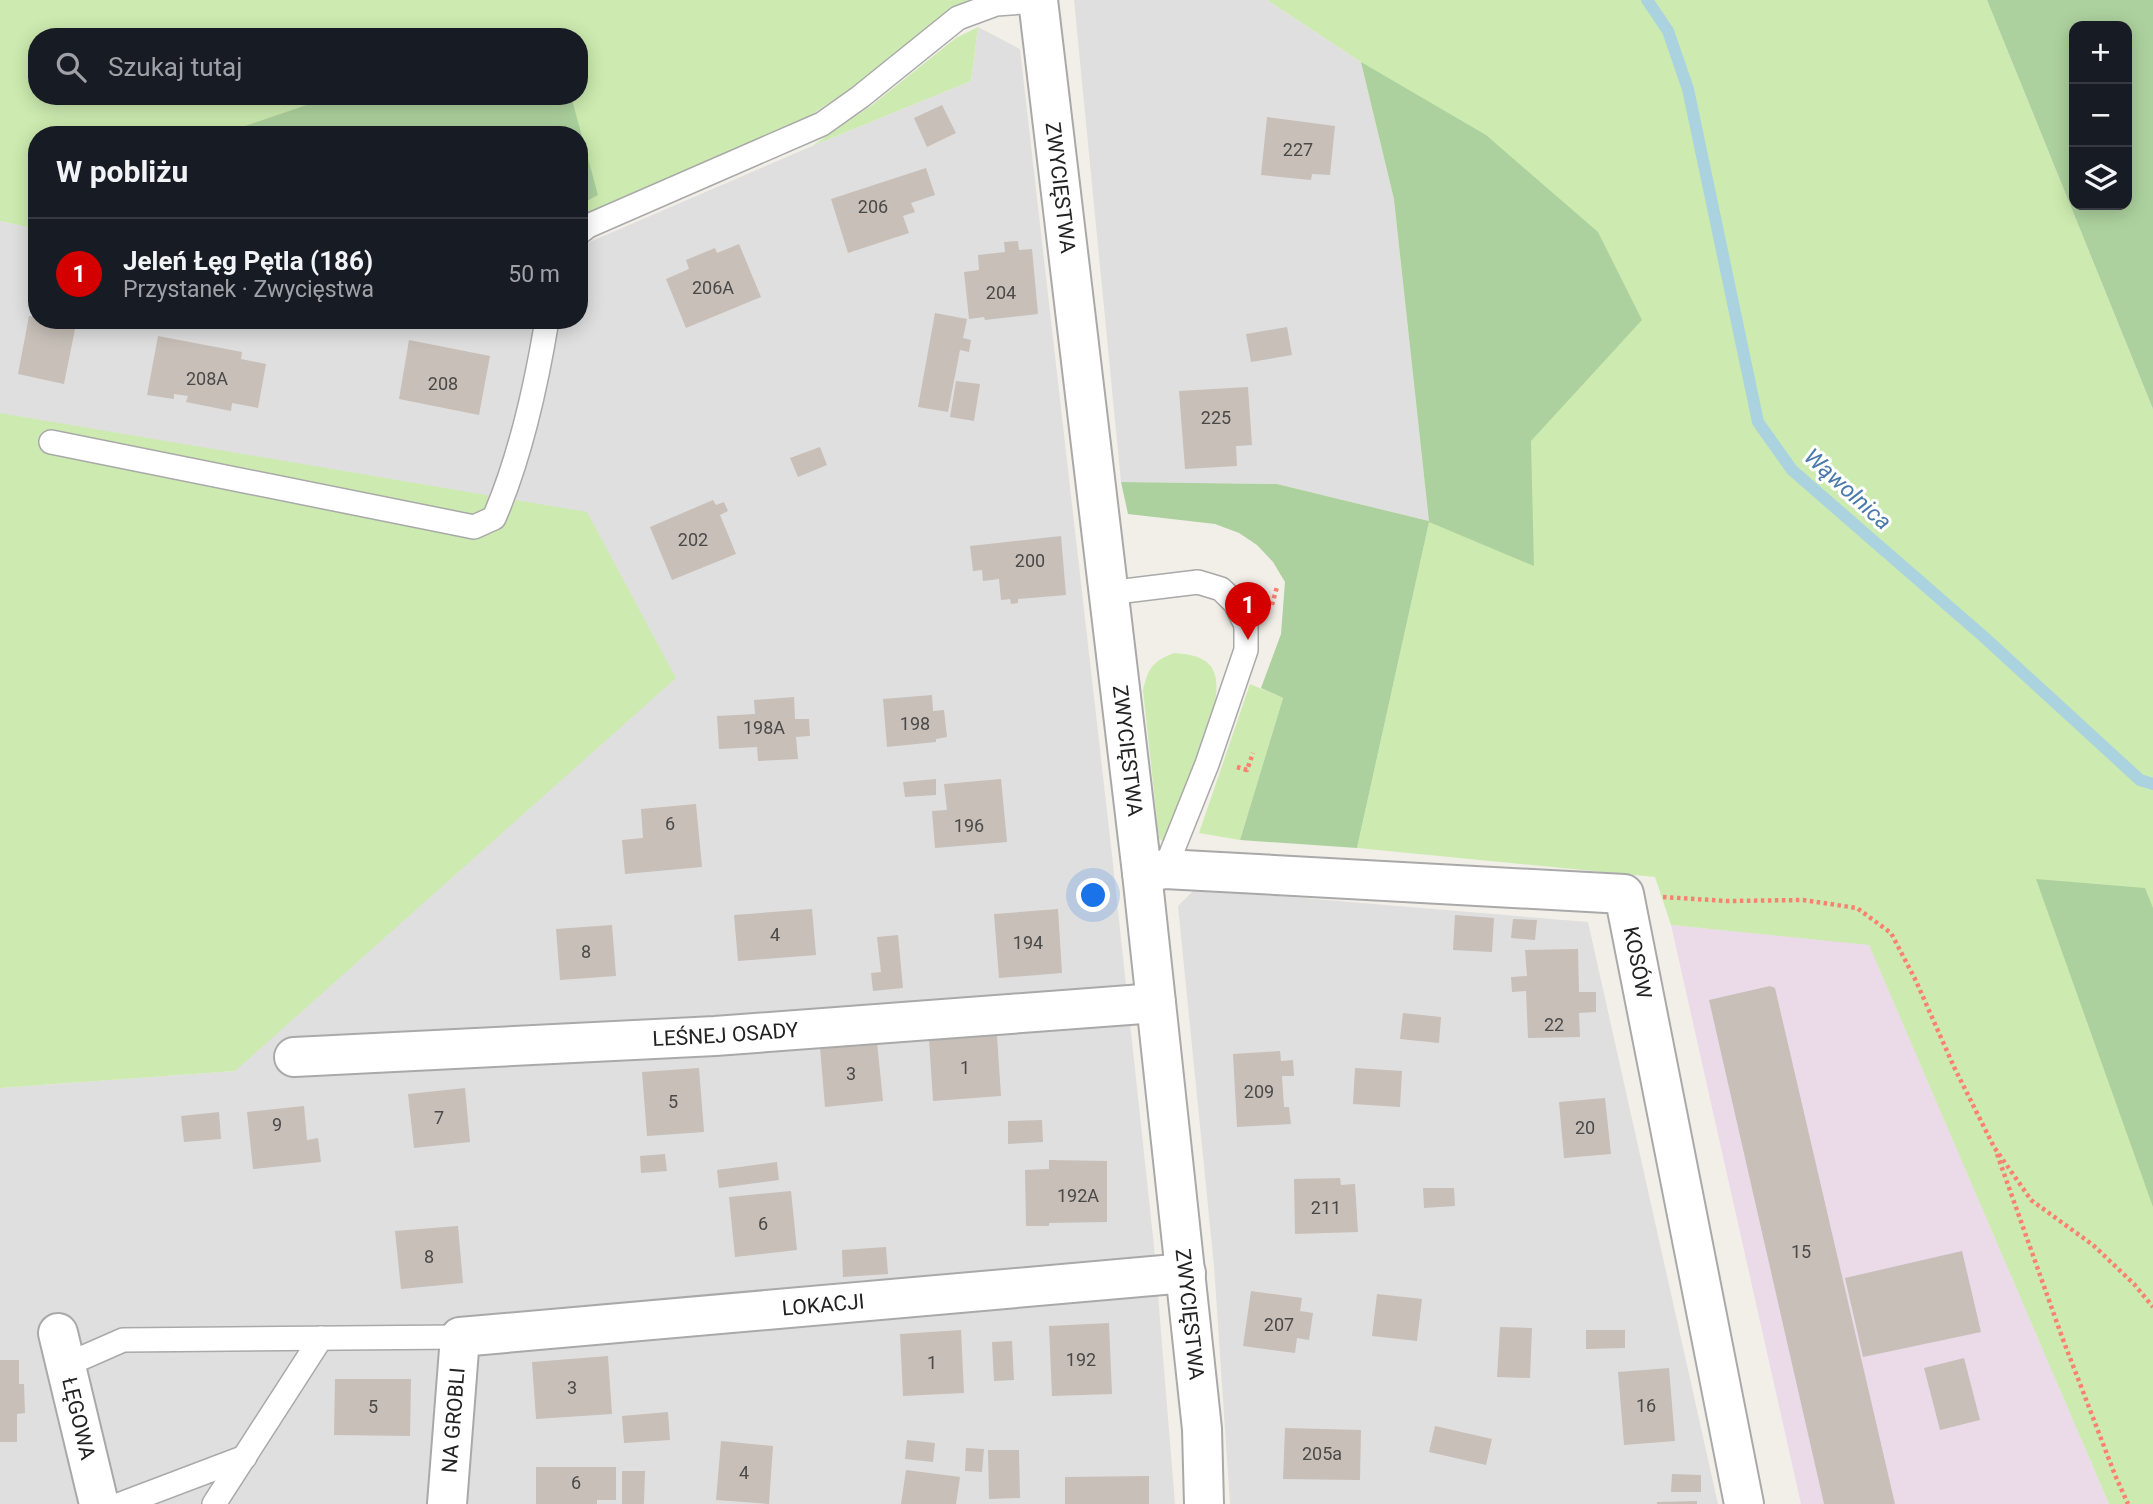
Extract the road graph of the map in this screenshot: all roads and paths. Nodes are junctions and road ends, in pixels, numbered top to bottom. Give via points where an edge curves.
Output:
1 (1038, 0) edge
2 (588, 226) edge
3 (546, 329) edge
4 (51, 442) dead end
5 (1108, 593) junction
6 (1154, 871) junction
7 (1624, 894) junction
8 (1157, 1003) junction
9 (294, 1057) dead end
10 (1994, 1147) junction
11 (1186, 1273) junction
12 (2153, 1307) edge
13 (460, 1336) junction
14 (321, 1338) junction
15 (62, 1349) joint
16 (245, 1457) junction
17 (99, 1504) edge
18 (121, 1504) edge
19 (214, 1504) edge
20 (447, 1504) edge
21 (1204, 1504) edge
22 (1744, 1504) edge
23 (2128, 1504) edge

1 - 2 lane via 996,4 958,18 822,124
1 - 5 street, ZWYCIĘSTWA
3 - 4 lane via 507,488 494,518 474,527
5 - 6 street, ZWYCIĘSTWA
5 - 6 lane via 1198,582 1220,589 1235,603 1247,625 1246,650 1207,764
6 - 7 street
6 - 8 street, ZWYCIĘSTWA
7 - 10 path via 1727,901 1803,900 1857,908 1891,933
7 - 22 street, KOSÓW
8 - 9 street, LEŚNEJ OSADY via 715,1036
8 - 11 street, ZWYCIĘSTWA
10 - 12 path via 2031,1200 2093,1245
10 - 23 path
11 - 13 street, LOKACJI
11 - 21 street, ZWYCIĘSTWA via 1202,1429
13 - 14 lane
13 - 20 street, NA GROBLI
14 - 15 lane via 123,1340
14 - 16 lane
15 - 17 street, ŁĘGOWA
16 - 18 lane
16 - 19 lane

